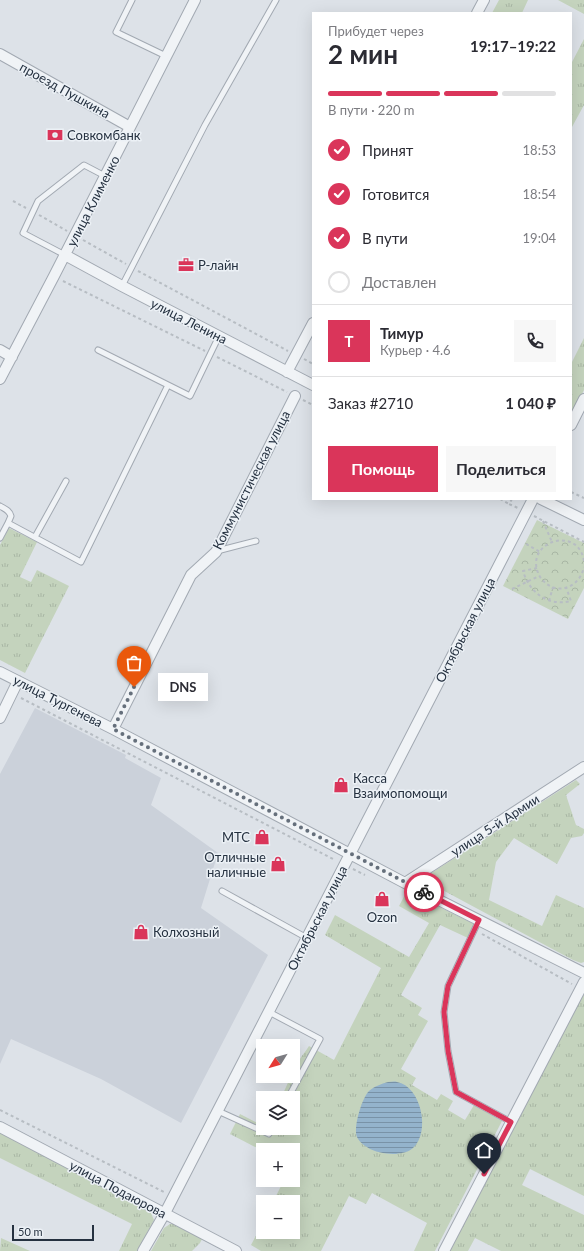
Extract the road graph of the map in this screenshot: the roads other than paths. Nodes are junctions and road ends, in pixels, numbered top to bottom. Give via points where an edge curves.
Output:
1 (132, 0) edge
2 (195, 0) edge
3 (276, 0) edge
4 (484, 0) edge
5 (478, 12) edge
6 (0, 54) edge
7 (166, 56) junction
8 (130, 127) junction
9 (105, 176) junction
10 (65, 255) junction
11 (122, 286) junction
12 (312, 325) edge
13 (219, 336) junction
14 (0, 350) edge
15 (98, 350) dead end
16 (12, 357) junction
17 (287, 372) junction
18 (0, 379) edge
19 (312, 384) edge
20 (168, 385) junction
21 (295, 396) road end
22 (584, 400) edge
23 (572, 423) edge
24 (66, 481) dead end
25 (532, 500) edge
26 (543, 500) edge
27 (0, 506) edge
28 (584, 520) edge
29 (8, 523) junction
30 (0, 538) edge
31 (35, 538) junction
32 (256, 541) dead end
33 (216, 552) junction
34 (0, 672) edge
35 (18, 681) junction
36 (0, 718) edge
37 (113, 729) junction
38 (584, 767) edge
39 (350, 853) junction
40 (405, 883) junction
41 (222, 891) dead end
42 (479, 920) junction
43 (307, 938) junction
44 (584, 973) edge
45 (582, 985) edge
46 (269, 1012) junction
47 (292, 1091) edge
48 (218, 1111) junction
49 (511, 1122) junction
50 (0, 1127) edge
51 (256, 1128) edge
52 (165, 1213) junction
53 (143, 1251) edge
54 (236, 1251) edge
55 (444, 1251) edge

1 - 7 lane via 116,32
2 - 7 street, улица Клименко
3 - 11 lane via 205,125
4 - 5 street
6 - 8 street, проезд Пушкина
7 - 8 street, улица Клименко
8 - 9 street, улица Клименко
9 - 10 street, улица Клименко
9 - 10 lane via 84,165 38,201 23,233
10 - 11 street, улица Ленина
10 - 16 street, улица Клименко
11 - 13 street, улица Ленина
12 - 17 street
13 - 17 street, улица Ленина
13 - 20 lane via 190,396
14 - 16 street
15 - 20 lane
16 - 18 street, улица Клименко
17 - 19 street, улица Ленина
20 - 31 lane via 81,562
21 - 33 street, Коммунистическая улица
22 - 23 street
24 - 31 lane
25 - 39 street, Октябрьская улица
26 - 28 street
27 - 29 lane via 10,513
29 - 30 lane
29 - 31 lane
32 - 33 lane
33 - 37 street, Коммунистическая улица via 191,575
34 - 35 street, улица Тургенева
35 - 36 street
35 - 37 street, улица Тургенева
37 - 39 street, улица Тургенева
38 - 40 street, улица 5-й Армии
39 - 40 street, улица Тургенева
39 - 43 street, Октябрьская улица
40 - 42 street, улица Тургенева
41 - 43 lane
42 - 44 street, улица Тургенева
42 - 49 lane via 448,986 444,1012 448,1051 456,1092
43 - 46 street, Октябрьская улица
45 - 49 street
46 - 47 lane via 320,1039
46 - 48 street, Октябрьская улица
48 - 51 lane
48 - 52 street, Октябрьская улица
49 - 55 street
50 - 52 street, улица Подаюрова
52 - 53 street, Октябрьская улица
52 - 54 street, улица Подаюрова

